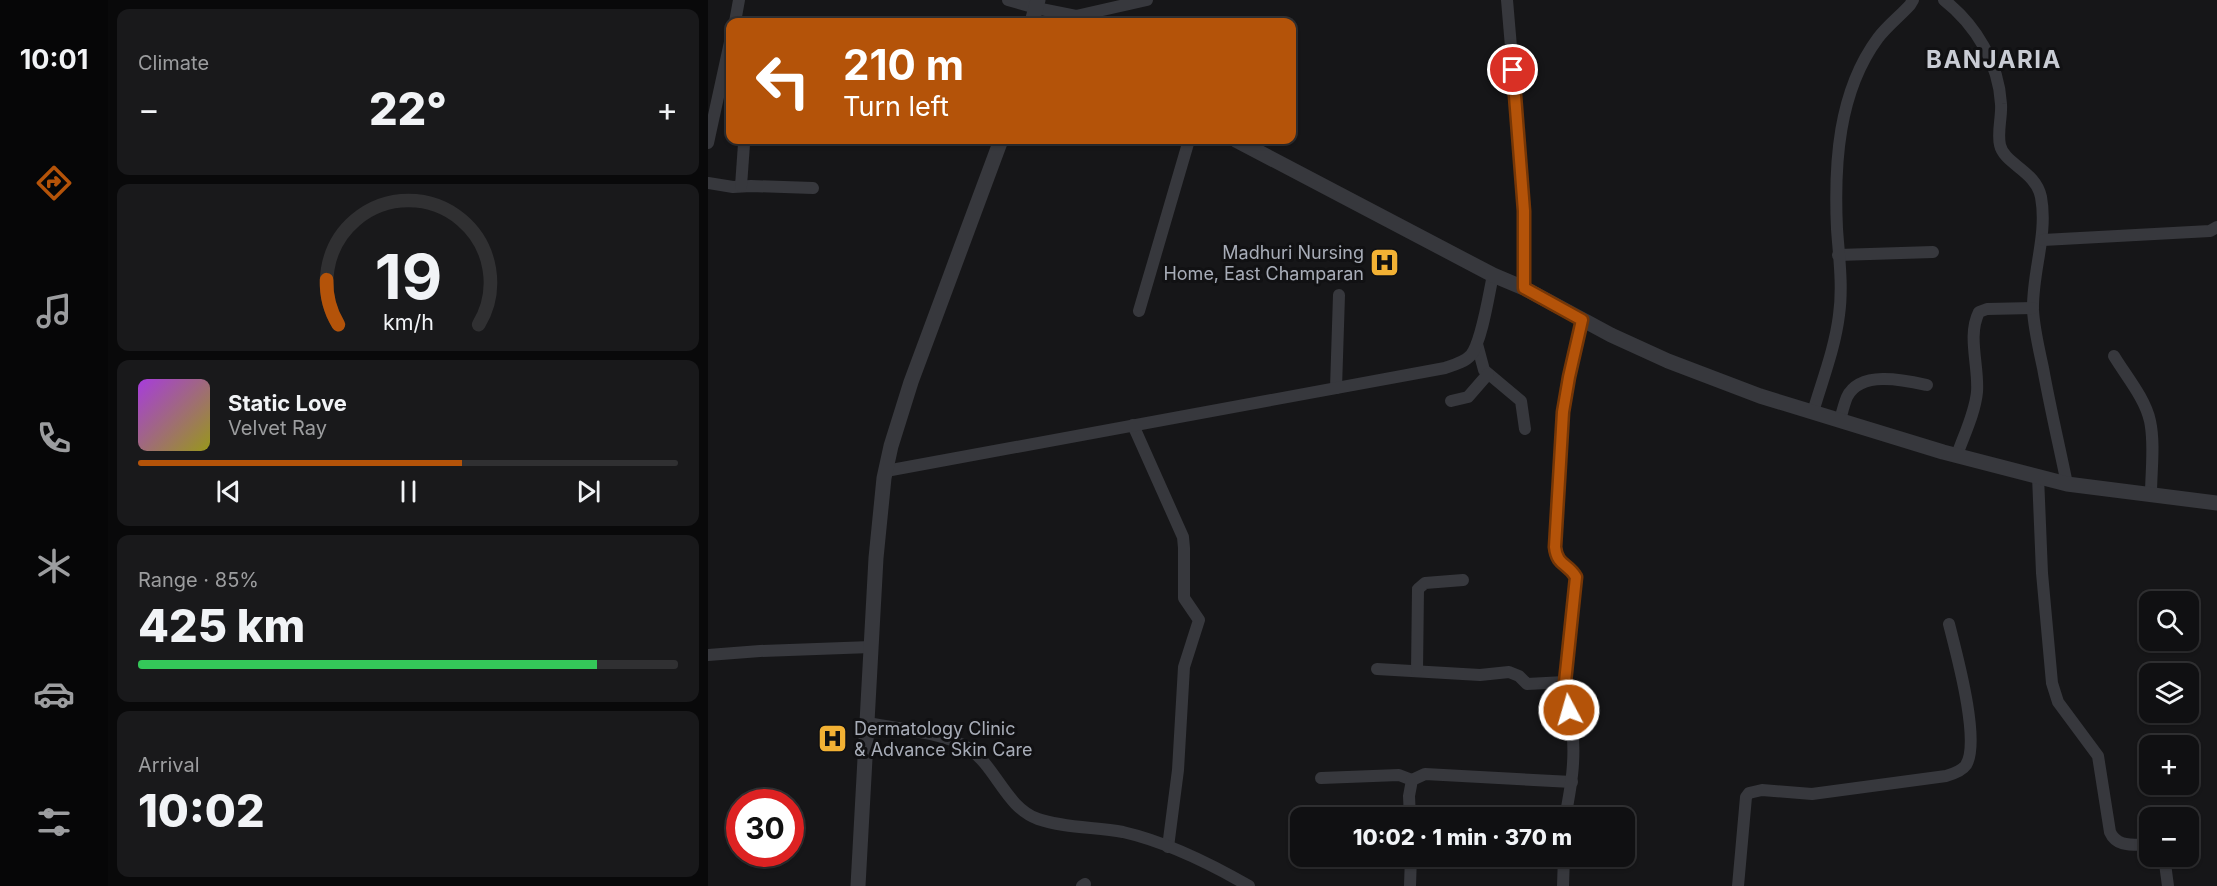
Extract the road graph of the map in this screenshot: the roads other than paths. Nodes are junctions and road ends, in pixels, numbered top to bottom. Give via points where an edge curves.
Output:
1 (739, 0) edge
2 (1008, 0) edge
3 (1147, 0) edge
4 (1507, 0) edge
5 (1913, 0) edge
6 (1944, 0) edge
7 (1036, 10) edge
8 (736, 18) edge
9 (726, 61) edge
10 (708, 144) edge
11 (744, 144) dead end
12 (1000, 144) edge
13 (1188, 144) edge
14 (1244, 144) edge
15 (708, 183) edge
16 (741, 186) junction
17 (813, 188) dead end
18 (2217, 227) edge
19 (2043, 240) junction
20 (1933, 252) dead end
21 (1838, 255) junction
22 (1493, 275) junction
23 (1524, 288) junction
24 (1339, 295) dead end
25 (2033, 308) junction
26 (1139, 311) dead end
27 (1582, 320) junction
28 (1477, 344) junction
29 (2114, 356) dead end
30 (1488, 374) junction
31 (1928, 385) dead end
32 (1336, 388) junction
33 (1451, 401) dead end
34 (1813, 412) junction
35 (1840, 420) junction
36 (1133, 425) junction
37 (1526, 429) dead end
38 (1957, 455) junction
39 (886, 471) junction
40 (2038, 476) junction
41 (2067, 483) junction
42 (2151, 495) junction
43 (2217, 503) edge
44 (1463, 580) dead end
45 (1949, 624) dead end
46 (872, 648) junction
47 (708, 655) edge
48 (1377, 669) dead end
49 (1417, 671) junction
50 (1565, 682) junction
51 (867, 723) junction
52 (1321, 778) dead end
53 (1412, 780) junction
54 (1572, 782) junction
55 (1410, 807) edge
56 (1567, 807) edge
57 (2139, 844) edge
58 (1168, 847) junction
59 (1411, 867) edge
60 (1564, 867) edge
61 (2165, 867) edge
62 (1246, 885) edge
63 (858, 886) edge
64 (1410, 886) edge
65 (1563, 886) edge
66 (1738, 886) edge
67 (2168, 886) edge

1 - 8 street
2 - 7 street
3 - 7 street via 1076,16
4 - 23 street via 1524,211
5 - 21 street via 1871,49 1858,72 1845,112 1838,141
6 - 19 street via 1959,12 1990,58 2000,84 2000,147 2038,187
9 - 10 street
11 - 16 street
12 - 39 street via 915,371
13 - 26 street
14 - 22 street
15 - 16 street
16 - 17 street
18 - 19 street via 2210,231
19 - 25 street via 2034,279
20 - 21 street
21 - 34 street via 1839,315
22 - 23 street
22 - 28 street
23 - 27 street
24 - 32 street
25 - 38 street via 1979,312 1977,393
25 - 41 street
27 - 34 street via 1668,361
27 - 50 street via 1563,412 1555,547 1559,562 1576,577
28 - 30 street via 1480,361
28 - 32 street via 1471,355 1445,368
29 - 42 street via 2150,420
30 - 33 street via 1468,397
30 - 37 street via 1521,401
31 - 35 street via 1890,379 1858,385 1847,397
32 - 36 street
34 - 35 street
35 - 38 street
36 - 39 street
36 - 58 street via 1180,529 1184,598 1199,620 1184,667 1178,770
38 - 40 street
39 - 46 street via 876,558
40 - 41 street
40 - 57 street via 2042,573 2055,693 2098,756 2113,840
41 - 42 street
42 - 43 street
44 - 49 street via 1425,583 1418,589
45 - 66 street via 1969,714 1970,751 1966,765 1946,776 1868,787 1812,794 1762,790 1749,793
46 - 47 street
46 - 51 street
48 - 49 street
49 - 50 street via 1480,675 1509,672 1527,684
50 - 54 street via 1574,748
51 - 58 street via 948,739 967,747 1018,807 1036,818 1125,833
51 - 63 street
52 - 53 street via 1399,775
53 - 54 street via 1431,774
53 - 55 street
54 - 56 street
58 - 62 street
59 - 64 street
60 - 65 street
61 - 67 street

